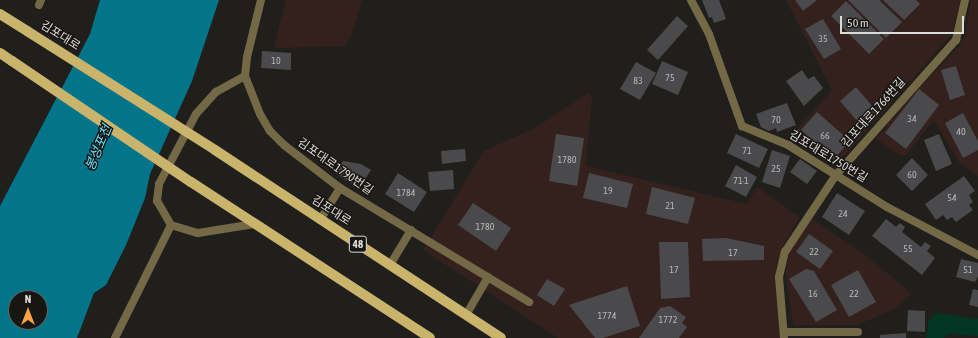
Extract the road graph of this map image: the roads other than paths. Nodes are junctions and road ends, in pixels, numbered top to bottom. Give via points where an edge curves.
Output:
1 (261, 0) edge
2 (691, 0) edge
3 (965, 0) edge
4 (0, 14) edge
5 (0, 53) edge
6 (245, 76) junction
7 (836, 174) junction
8 (340, 188) junction
9 (320, 220) junction
10 (254, 224) junction
11 (171, 225) junction
12 (411, 230) junction
13 (978, 255) edge
14 (390, 265) junction
15 (488, 277) junction
16 (529, 302) dead end
17 (466, 315) junction
18 (858, 332) dead end
19 (784, 335) edge
20 (115, 338) edge
21 (430, 338) edge
22 (501, 338) edge

1 - 6 lane
2 - 7 lane, 김포대로1750번길 via 709,34 742,126 788,145
3 - 7 lane, 김포대로1766번길 via 956,40
4 - 9 main road, 김포대로 / 48, bridge via 215,150
5 - 10 main road, bridge
6 - 8 lane, 김포대로1790번길 via 260,114 270,131 284,145
6 - 11 lane via 228,84 196,114 159,184 157,201
7 - 13 lane, 김포대로1750번길 via 932,233
7 - 19 lane, 김포대로1766번길 via 797,230 782,259 779,277
8 - 9 lane
8 - 12 lane, 김포대로1790번길
9 - 14 main road, 김포대로 / 48
10 - 11 lane via 198,233
10 - 21 main road
11 - 20 lane
12 - 14 lane
12 - 15 lane, 김포대로1790번길
14 - 17 main road, 김포대로 / 48
15 - 16 lane, 김포대로1790번길
15 - 17 lane
17 - 22 main road, 김포대로 / 48
18 - 19 lane, 김포대로1766번길

